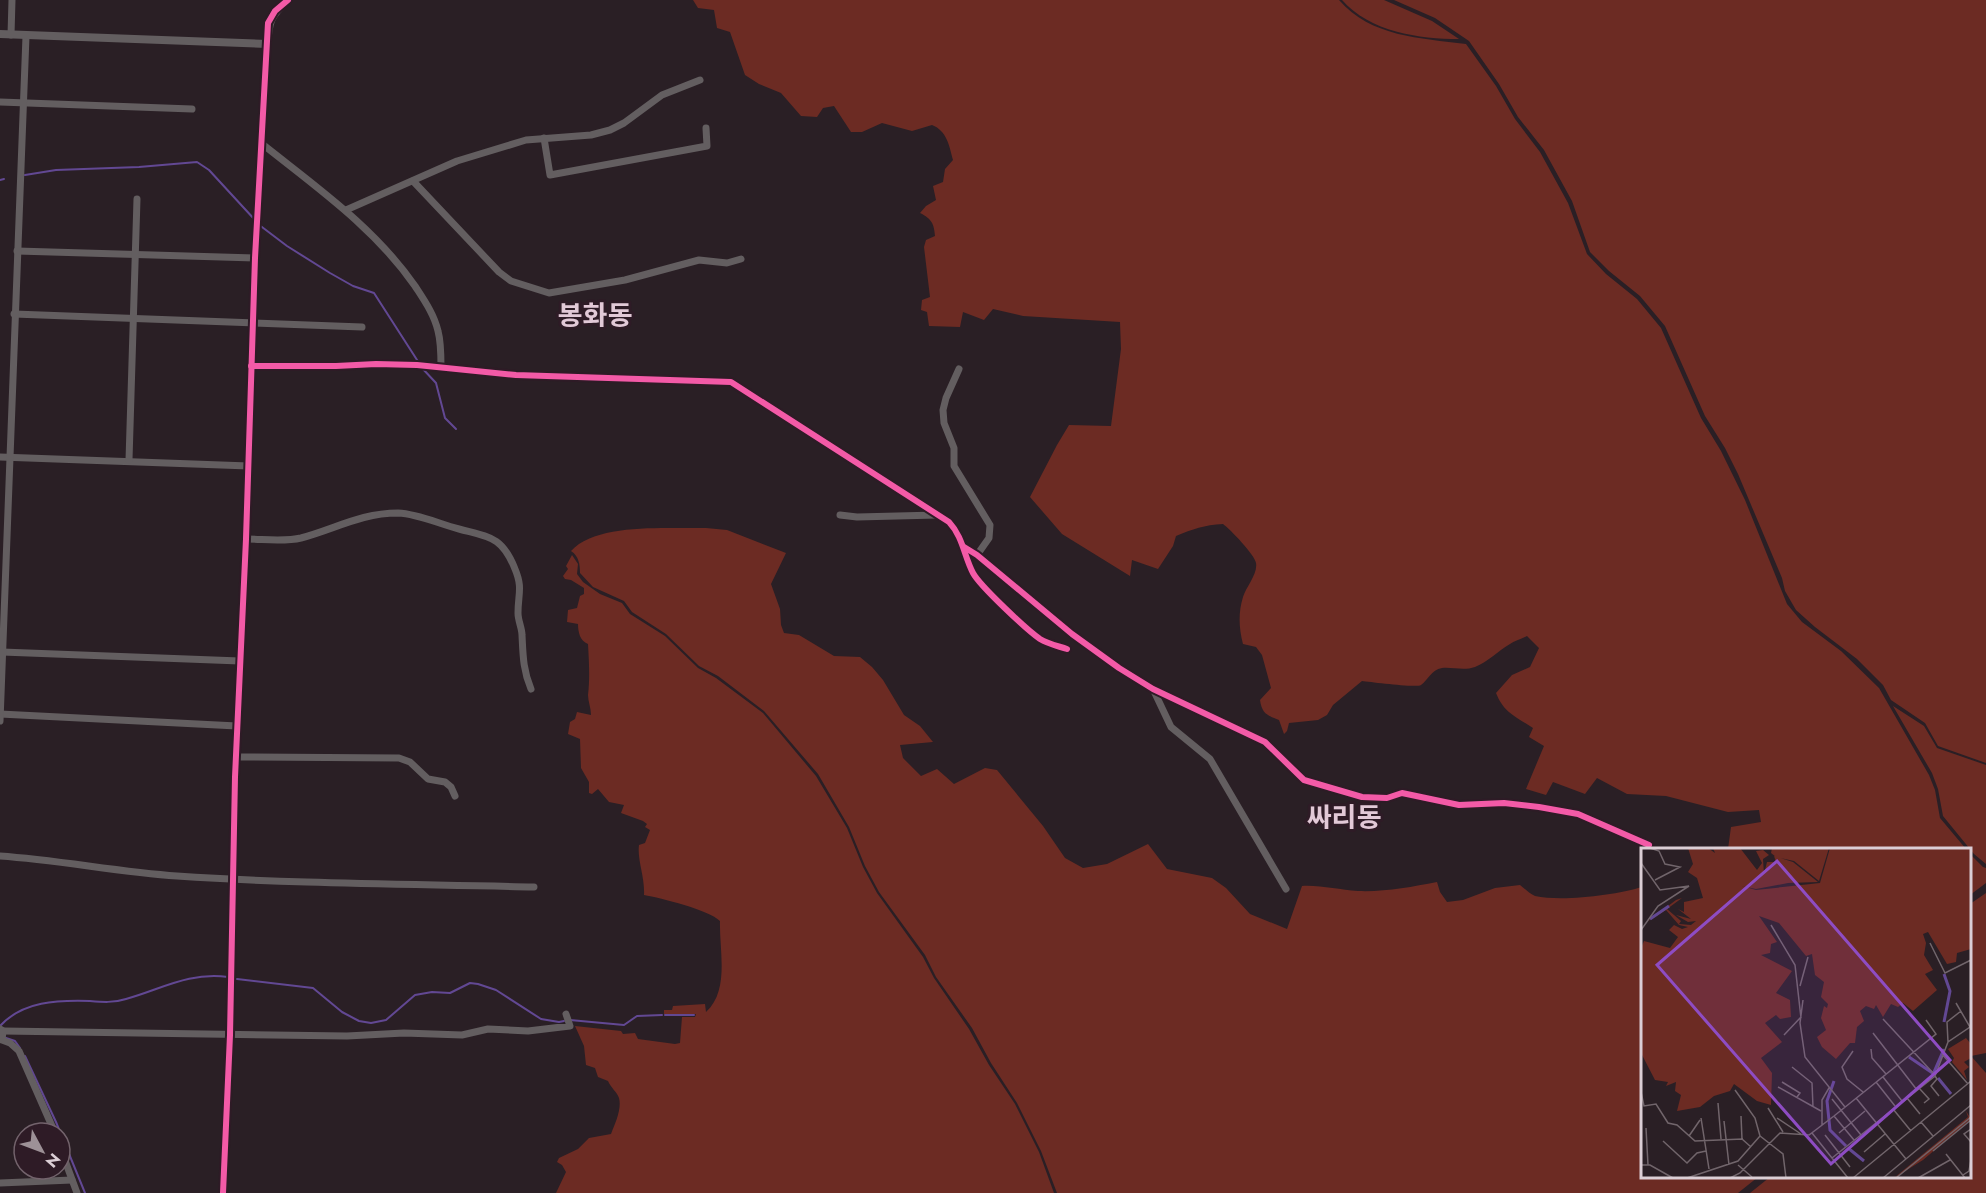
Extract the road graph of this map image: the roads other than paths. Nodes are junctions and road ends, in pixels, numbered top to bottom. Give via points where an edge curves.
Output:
1 (12, 0) edge
2 (288, 0) edge
3 (0, 34) edge
4 (11, 35) junction
5 (26, 36) junction
6 (267, 44) junction
7 (700, 80) dead end
8 (0, 102) edge
9 (23, 103) junction
10 (192, 109) dead end
11 (706, 128) dead end
12 (544, 138) junction
13 (261, 144) junction
14 (413, 181) junction
15 (137, 199) dead end
16 (346, 210) junction
17 (17, 251) junction
18 (134, 254) junction
19 (255, 258) junction
20 (741, 259) dead end
21 (14, 314) junction
22 (134, 318) junction
23 (254, 322) junction
24 (362, 327) dead end
25 (251, 366) junction
26 (441, 367) junction
27 (959, 369) dead end
28 (0, 458) edge
29 (9, 458) junction
30 (129, 460) junction
31 (249, 466) junction
32 (840, 515) dead end
33 (937, 515) junction
34 (246, 539) junction
35 (964, 547) junction
36 (977, 555) junction
37 (2, 623) edge
38 (1067, 649) dead end
39 (2, 652) junction
40 (240, 661) junction
41 (531, 689) dead end
42 (1153, 689) junction
43 (0, 714) edge
44 (0, 721) edge
45 (237, 726) junction
46 (236, 757) junction
47 (455, 796) dead end
48 (1649, 845) dead end
49 (0, 856) edge
50 (232, 879) junction
51 (534, 887) dead end
52 (1286, 890) dead end
53 (566, 1014) dead end
54 (2, 1032) edge
55 (230, 1035) junction
56 (50, 1121) edge
57 (72, 1180) edge
58 (48, 1181) edge
59 (0, 1183) edge
60 (77, 1193) edge
61 (223, 1193) edge

1 - 4 street
2 - 6 street via 268,23
3 - 4 street
4 - 5 street
5 - 6 street
5 - 9 street
6 - 13 street
7 - 12 street via 662,95 610,130
8 - 9 street
9 - 10 street
9 - 17 street
11 - 12 street via 707,146 550,175
12 - 14 street via 457,161
13 - 16 street
13 - 19 street
14 - 16 street
14 - 20 street via 499,272 511,281 549,293 625,280 692,262 727,263
15 - 18 street
16 - 26 street via 404,270 428,306 438,331
17 - 18 street
17 - 21 street
18 - 19 street
18 - 22 street
19 - 23 street
21 - 22 street
21 - 29 street
22 - 23 street
22 - 30 street
23 - 24 street
23 - 25 street
25 - 26 street
25 - 31 street
26 - 33 street via 516,375 731,382
27 - 36 street via 946,398 944,423 954,448 954,466 990,525 988,538
28 - 29 street
29 - 30 street
29 - 37 street
30 - 31 street
31 - 34 street
32 - 33 street
33 - 35 street via 958,532
34 - 40 street
34 - 41 street via 298,539 362,517 398,513 482,533 505,549 520,581 522,660
35 - 36 street
35 - 38 street via 975,576 998,600 1030,631
36 - 42 street via 1072,634
37 - 39 street
39 - 40 street
39 - 43 street
40 - 45 street
42 - 48 street via 1265,742 1304,780 1362,797 1387,798 1402,793 1459,805 1504,803 1578,814
42 - 52 street via 1171,727 1210,759
43 - 44 street
43 - 45 street
45 - 46 street
46 - 47 street via 399,758 410,762 428,779 445,782
46 - 50 street
49 - 50 street via 127,872
50 - 51 street
50 - 55 street
53 - 55 street via 570,1026 528,1031 488,1029 462,1035
54 - 55 street
54 - 56 street via 19,1051
55 - 61 street
57 - 60 street
58 - 59 street

